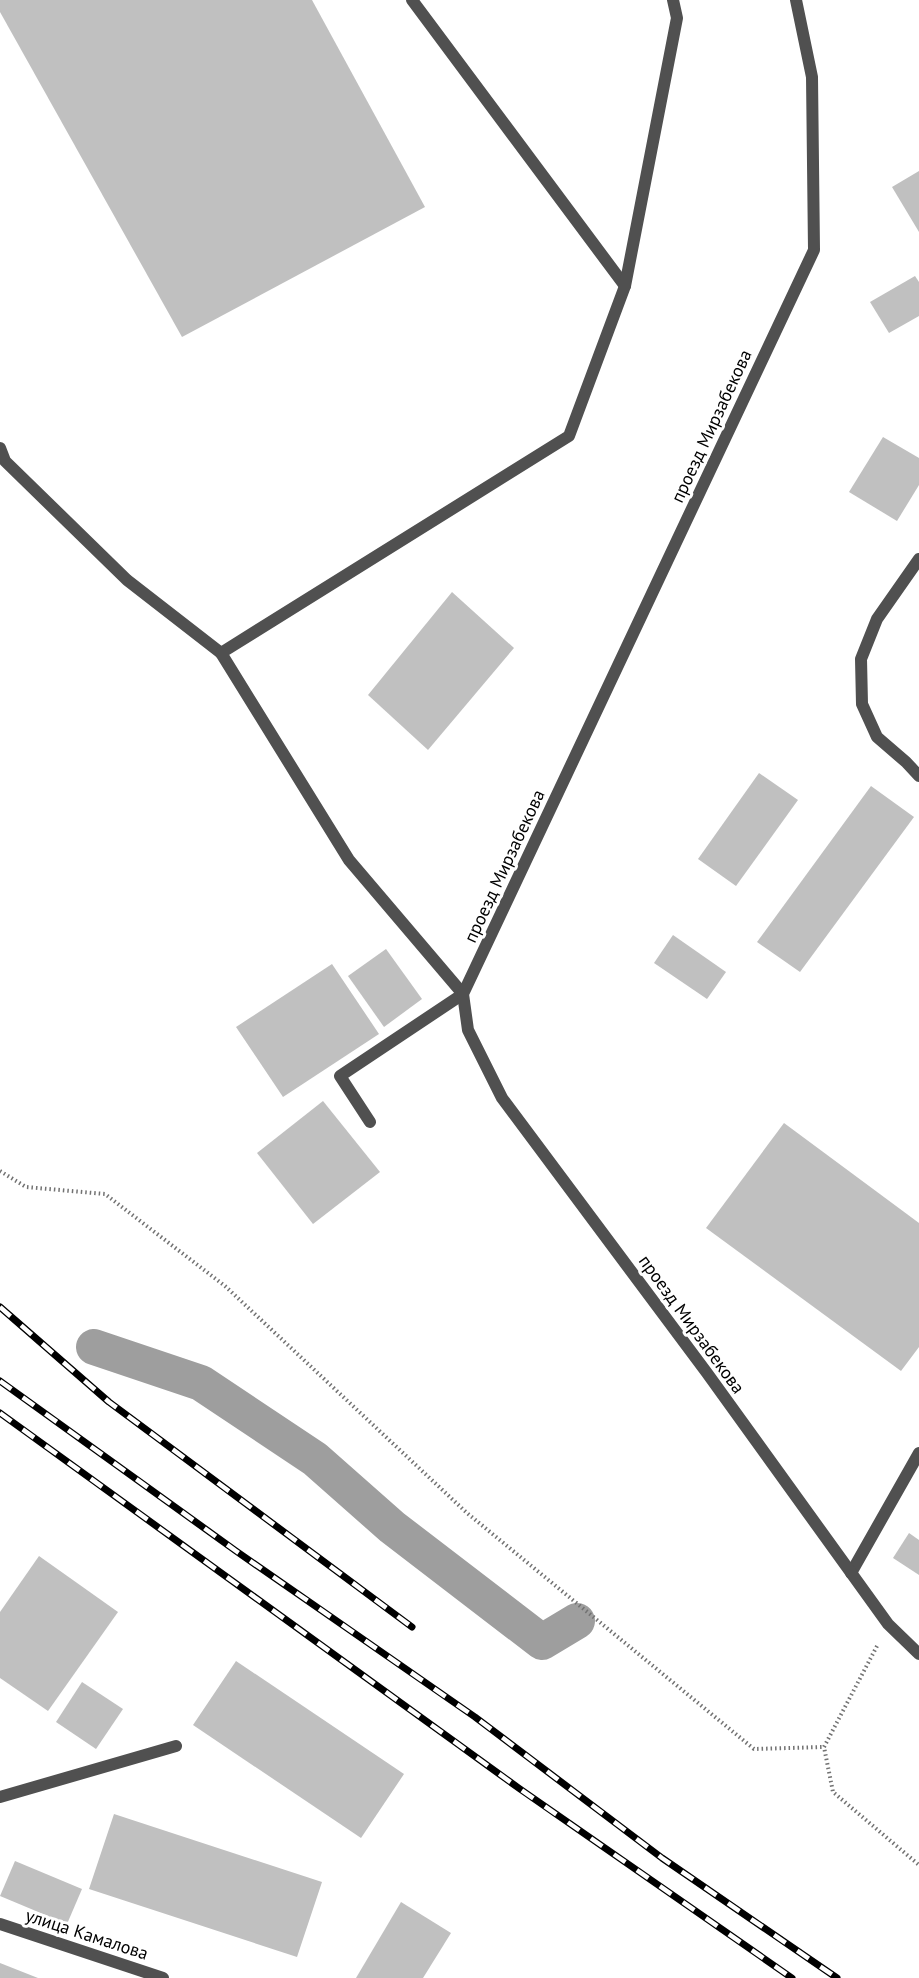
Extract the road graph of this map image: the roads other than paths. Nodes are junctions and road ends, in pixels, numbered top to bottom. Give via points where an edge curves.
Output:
1 (412, 0) edge
2 (674, 0) edge
3 (796, 0) edge
4 (626, 286) junction
5 (0, 448) edge
6 (919, 559) edge
7 (221, 653) junction
8 (919, 776) edge
9 (463, 994) junction
10 (370, 1122) dead end
11 (919, 1452) edge
12 (851, 1573) junction
13 (919, 1654) edge
14 (176, 1746) dead end
15 (0, 1797) edge
16 (0, 1924) edge
17 (163, 1978) edge

1 - 4 street
2 - 4 street via 677,18
3 - 9 street, проезд Мирзабекова via 812,77 814,250
4 - 7 street via 569,436
5 - 7 street via 4,460 127,580
6 - 8 street via 877,619 861,658 862,704 877,737
7 - 9 street via 348,860
9 - 10 street via 340,1076
9 - 12 street, проезд Мирзабекова via 468,1030 502,1098
11 - 12 street
12 - 13 street, проезд Мирзабекова via 888,1624
14 - 15 street
16 - 17 street, улица Камалова

